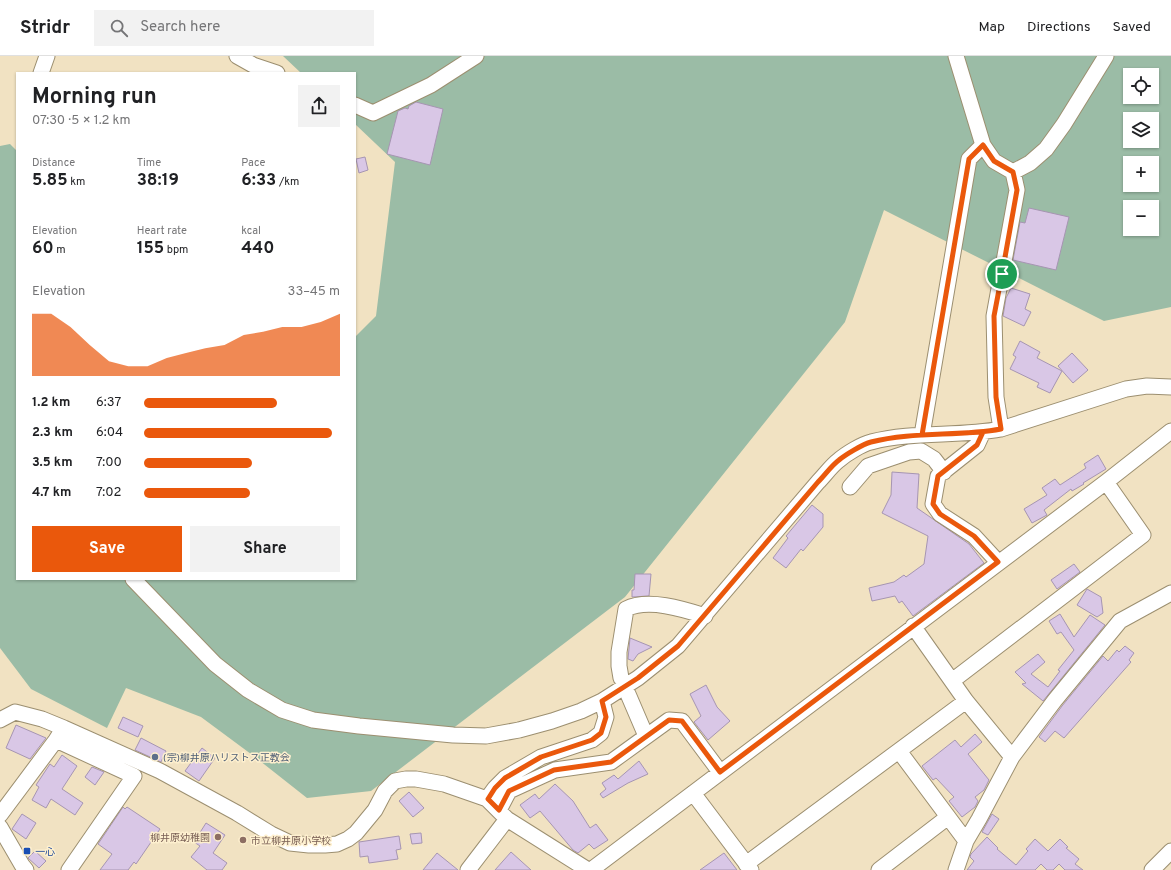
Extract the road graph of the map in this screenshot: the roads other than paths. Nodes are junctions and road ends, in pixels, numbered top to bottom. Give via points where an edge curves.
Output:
1 (47, 56) edge
2 (237, 56) edge
3 (476, 56) edge
4 (956, 56) edge
5 (1106, 56) edge
6 (41, 72) edge
7 (274, 72) edge
8 (356, 105) edge
9 (983, 145) junction
10 (1013, 172) junction
11 (1171, 387) edge
12 (1001, 429) junction
13 (1171, 431) edge
14 (983, 432) junction
15 (922, 435) junction
16 (944, 472) junction
17 (1106, 482) junction
18 (850, 487) dead end
19 (998, 562) junction
20 (134, 580) edge
21 (1171, 593) edge
22 (704, 616) junction
23 (913, 626) junction
24 (622, 678) dead end
25 (952, 681) junction
26 (628, 694) dead end
27 (602, 701) junction
28 (966, 701) junction
29 (0, 720) edge
30 (60, 734) junction
31 (646, 736) junction
32 (899, 751) junction
33 (1012, 757) junction
34 (720, 772) junction
35 (692, 793) junction
36 (488, 799) junction
37 (503, 814) junction
38 (0, 815) edge
39 (948, 817) junction
40 (0, 827) edge
41 (966, 841) junction
42 (1171, 851) edge
43 (748, 867) edge
44 (473, 868) edge
45 (26, 870) edge
46 (69, 870) edge
47 (590, 870) edge
48 (879, 870) edge
49 (956, 870) edge
50 (1152, 870) edge

1 - 6 street
2 - 7 street
3 - 8 street via 431,85 373,113
4 - 9 street
5 - 10 street via 1046,149
9 - 10 street via 994,161
9 - 15 street via 969,159
10 - 12 street via 1017,190 994,316 996,397
11 - 12 street via 1148,386 1126,389
12 - 14 street
13 - 17 street
14 - 15 street
14 - 16 street via 977,445
15 - 22 street via 869,442 839,460
16 - 18 street via 934,459 921,452 909,452 868,466
16 - 19 street via 938,476 933,504 940,514 974,536
17 - 19 street
17 - 25 street via 1143,535
19 - 23 street
20 - 27 street via 215,664 242,686 282,710 313,720 486,736 552,721
21 - 33 street via 1120,621
22 - 24 street via 662,605 633,606 626,609 619,652
22 - 27 street via 678,646 638,678
23 - 25 street
23 - 34 street
25 - 28 street
26 - 31 street
27 - 36 street via 606,717 601,733 592,740 541,757 505,778
28 - 32 street
28 - 33 street
29 - 30 street via 15,712 42,719
30 - 36 street via 160,770 290,843 325,846 348,840 375,810 385,791 395,781 416,779 444,784
30 - 38 street
30 - 46 street via 134,776
31 - 34 street via 669,720 682,721
31 - 37 street via 611,762 554,770 509,791
32 - 39 street
32 - 43 street
33 - 41 street
34 - 35 street
35 - 43 street
35 - 47 street
36 - 37 street
37 - 44 street
37 - 47 street
39 - 41 street
39 - 48 street
40 - 45 street
41 - 49 street
42 - 50 street

